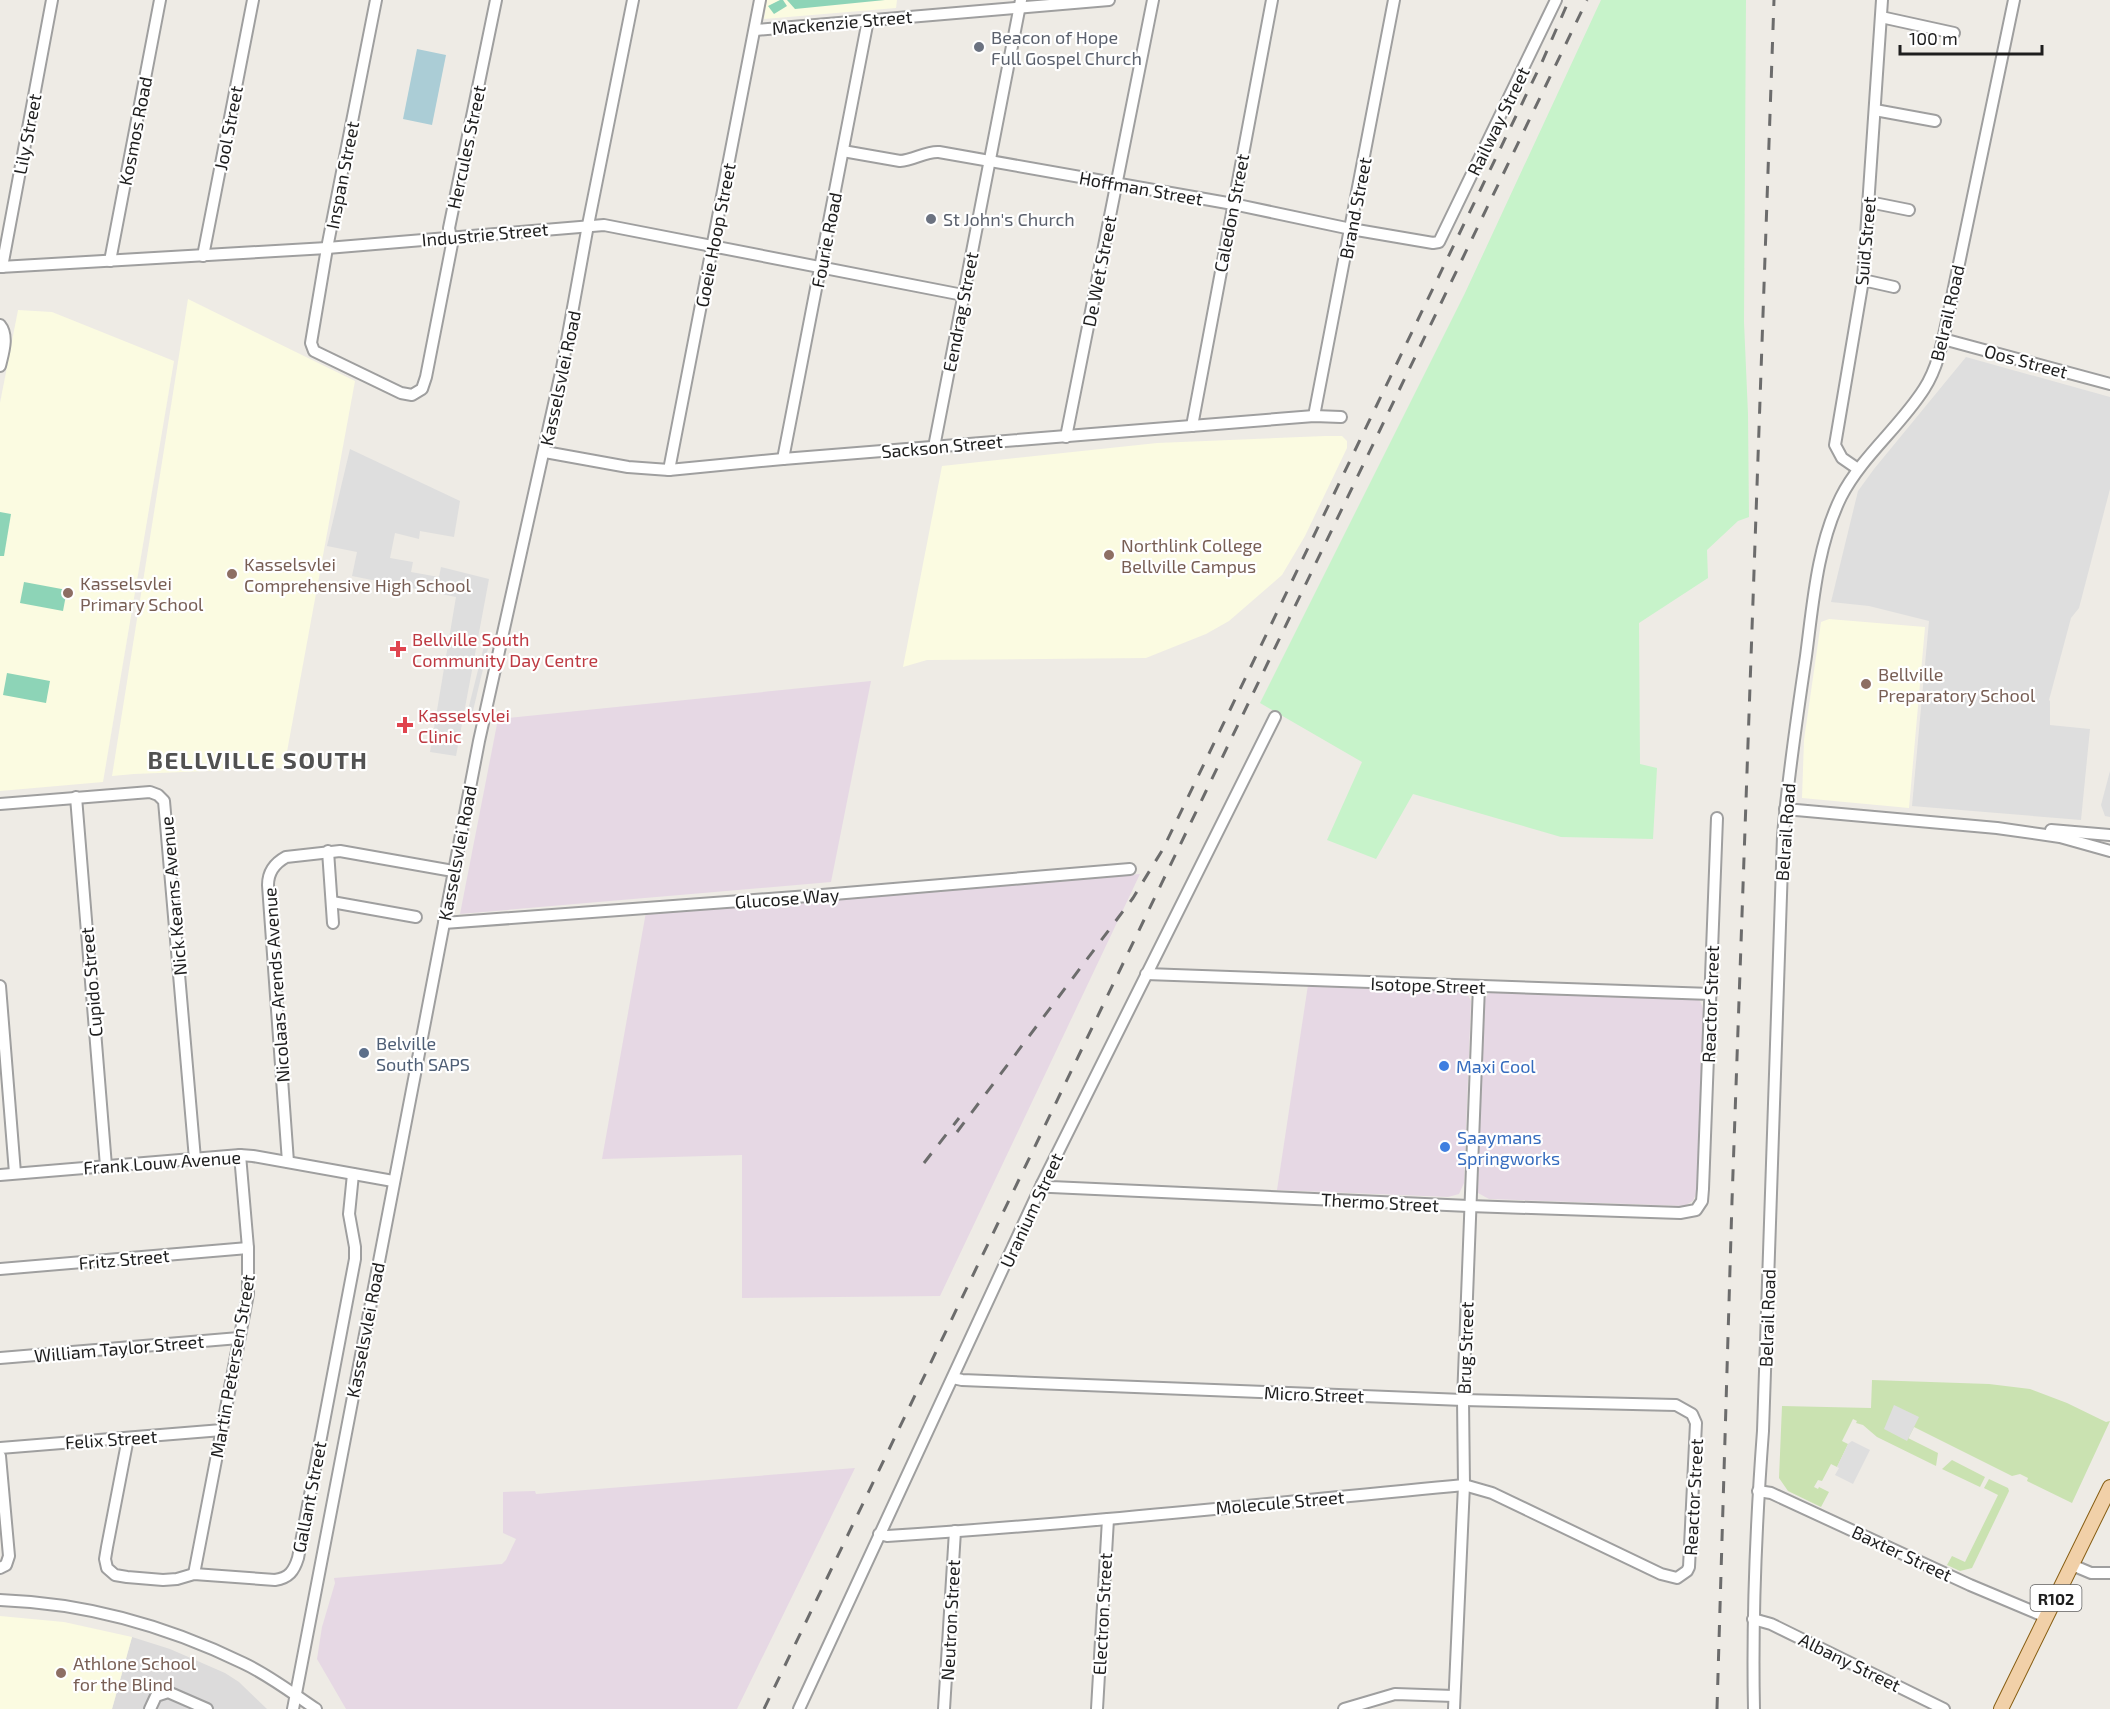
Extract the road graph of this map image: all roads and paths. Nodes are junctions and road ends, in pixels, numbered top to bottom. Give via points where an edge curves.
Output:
1 (52, 0) edge
2 (160, 0) edge
3 (253, 0) edge
4 (376, 0) edge
5 (496, 0) edge
6 (633, 0) edge
7 (760, 0) edge
8 (1108, 0) edge
9 (1153, 0) edge
10 (1272, 0) edge
11 (1394, 0) edge
12 (1556, 0) edge
13 (1882, 0) edge
14 (2013, 0) edge
15 (1021, 4) edge
16 (1881, 18) junction
17 (868, 20) junction
18 (755, 30) junction
19 (1954, 33) dead end
20 (1875, 110) junction
21 (1935, 121) dead end
22 (843, 151) junction
23 (990, 161) junction
24 (1116, 184) junction
25 (1869, 202) junction
26 (1233, 204) junction
27 (1909, 210) dead end
28 (588, 225) junction
29 (1352, 229) junction
30 (451, 238) junction
31 (1439, 242) joint
32 (713, 245) junction
33 (327, 248) junction
34 (203, 256) junction
35 (110, 261) junction
36 (1, 267) edge
37 (821, 268) junction
38 (1863, 280) junction
39 (1894, 287) dead end
40 (963, 295) junction
41 (2, 328) edge
42 (1943, 339) junction
43 (314, 351) joint
44 (0, 366) edge
45 (2110, 384) edge
46 (1314, 416) junction
47 (1341, 417) dead end
48 (1192, 426) junction
49 (1066, 436) junction
50 (934, 447) junction
51 (545, 452) junction
52 (783, 459) junction
53 (669, 470) junction
54 (1858, 470) junction
55 (1275, 717) dead end
56 (76, 797) junction
57 (0, 804) edge
58 (1785, 809) junction
59 (1717, 818) dead end
60 (1997, 828) junction
61 (2110, 835) edge
62 (2110, 850) edge
63 (328, 851) junction
64 (1130, 868) dead end
65 (453, 871) junction
66 (332, 902) junction
67 (416, 917) dead end
68 (333, 923) dead end
69 (444, 923) junction
70 (1146, 974) junction
71 (0, 986) edge
72 (1479, 987) junction
73 (1711, 994) junction
74 (240, 1155) junction
75 (195, 1159) junction
76 (288, 1162) junction
77 (106, 1166) junction
78 (15, 1173) junction
79 (353, 1174) junction
80 (0, 1175) edge
81 (393, 1181) junction
82 (1042, 1184) junction
83 (1703, 1189) joint
84 (1469, 1206) junction
85 (248, 1248) junction
86 (0, 1269) edge
87 (239, 1338) junction
88 (0, 1358) edge
89 (953, 1378) junction
90 (1463, 1400) junction
91 (1676, 1405) joint
92 (222, 1430) junction
93 (128, 1438) junction
94 (0, 1448) edge
95 (0, 1456) edge
96 (1464, 1485) junction
97 (2110, 1487) edge
98 (1758, 1491) junction
99 (1108, 1519) junction
100 (955, 1531) junction
101 (879, 1534) junction
102 (2072, 1565) junction
103 (0, 1568) edge
104 (2110, 1573) edge
105 (194, 1574) junction
106 (1661, 1574) joint
107 (0, 1600) edge
108 (2046, 1617) junction
109 (1753, 1619) junction
110 (296, 1695) junction
111 (1454, 1696) junction
112 (150, 1709) edge
113 (207, 1709) edge
114 (293, 1709) edge
115 (316, 1709) edge
116 (799, 1709) edge
117 (944, 1709) edge
118 (1097, 1709) edge
119 (1344, 1709) edge
120 (1454, 1709) edge
121 (1754, 1709) edge
122 (1944, 1709) edge
123 (2001, 1709) edge

1 - 36 street, Lily Street
2 - 35 street, Kosmos Road
3 - 34 street, Jool Street
4 - 33 street, Inspan Street
5 - 30 street, Hercules Street
6 - 28 street, Kasselsvlei Road
7 - 18 street, Goeie Hoop Street
8 - 15 street, Mackenzie Street
9 - 24 street, De Wet Street
10 - 26 street, Caledon Street
11 - 29 street, Brand Street
12 - 31 street, Railway Street
13 - 16 street, Suid Street
14 - 42 street, Belrail Road
15 - 17 street, Mackenzie Street
15 - 23 street, Eendrag Street
16 - 19 street
16 - 20 street, Suid Street
17 - 18 street, Mackenzie Street
17 - 22 street, Fourie Road
18 - 32 street, Goeie Hoop Street
20 - 21 street
20 - 25 street, Suid Street
22 - 23 street, Hoffman Street via 900,161 939,152
22 - 37 street, Fourie Road
23 - 24 street, Hoffman Street
23 - 40 street, Eendrag Street
24 - 26 street, Hoffman Street
24 - 49 street, De Wet Street
25 - 27 street
25 - 38 street, Suid Street
26 - 29 street, Hoffman Street
26 - 48 street, Caledon Street
28 - 30 street, Industrie Street
28 - 32 street, Industrie Street
28 - 51 street, Kasselsvlei Road
29 - 31 street, Hoffman Street
29 - 46 street, Brand Street
30 - 33 street, Industrie Street
30 - 43 street, Hercules Street via 422,389 412,395 401,393
32 - 37 street, Industrie Street
32 - 53 street, Goeie Hoop Street
33 - 34 street, Industrie Street
33 - 43 street, Inspan Street via 312,337
34 - 35 street, Industrie Street
35 - 36 street, Industrie Street
37 - 40 street, Industrie Street
37 - 52 street, Fourie Road
38 - 39 street
38 - 54 street, Suid Street via 1835,445 1842,458
40 - 50 street, Eendrag Street
41 - 44 street via 5,341
42 - 45 street, Oos Street
42 - 54 street, Belrail Road via 1924,389
46 - 47 street, Sackson Street
46 - 48 street, Sackson Street
48 - 49 street, Sackson Street
49 - 50 street, Sackson Street
50 - 52 street, Sackson Street
51 - 53 street, Sackson Street
51 - 65 street, Kasselsvlei Road via 490,687
52 - 53 street, Sackson Street
54 - 58 street, Belrail Road via 1834,513 1822,550
55 - 70 street, Uranium Street
56 - 57 street, Nick Kearns Avenue
56 - 75 street, Nick Kearns Avenue via 150,792 164,801
56 - 77 street, Cupido Street
58 - 60 street
58 - 98 street, Belrail Road
59 - 73 street, Reactor Street
60 - 61 street
60 - 62 street via 2060,837
63 - 65 street, Nicolaas Arends Avenue
63 - 66 street
63 - 76 street, Nicolaas Arends Avenue via 286,857 273,867 268,880
64 - 69 street, Glucose Way via 822,896
65 - 69 street, Kasselsvlei Road
66 - 67 street
66 - 68 street
69 - 81 street, Kasselsvlei Road
70 - 72 street, Isotope Street
70 - 82 street, Uranium Street
71 - 78 street
72 - 73 street, Isotope Street
72 - 84 street, Brug Street
73 - 83 street, Reactor Street
74 - 75 street, Frank Louw Avenue
74 - 76 street, Frank Louw Avenue
74 - 85 street, Martin Petersen Street
75 - 77 street, Frank Louw Avenue
76 - 79 street, Frank Louw Avenue
77 - 78 street, Frank Louw Avenue
78 - 80 street, Frank Louw Avenue
79 - 81 street, Frank Louw Avenue
79 - 105 street, Gallant Street via 349,1214 355,1259 295,1567 287,1577 276,1580
81 - 110 street, Kasselsvlei Road
82 - 84 street, Thermo Street
82 - 89 street, Uranium Street
83 - 84 street, Thermo Street via 1696,1210 1680,1213
84 - 90 street, Brug Street
85 - 86 street, Fritz Street
85 - 87 street, Martin Petersen Street via 248,1294
87 - 88 street, William Taylor Street
87 - 92 street, Martin Petersen Street
89 - 90 street, Micro Street
89 - 101 street, Uranium Street
90 - 91 street, Micro Street
90 - 96 street, Brug Street
91 - 106 street, Reactor Street via 1692,1414 1696,1423 1690,1560 1681,1576
92 - 93 street, Felix Street
92 - 105 street, Martin Petersen Street
93 - 94 street, Felix Street
93 - 105 street, Gallant Street via 105,1559 107,1568 116,1575 146,1580
95 - 103 street via 9,1556
96 - 99 street, Molecule Street
96 - 106 street, Molecule Street via 1492,1493
96 - 111 street, Brug Street
97 - 102 main road, R102
98 - 108 street, Baxter Street via 1772,1493
98 - 109 street, Belrail Road
99 - 100 street, Molecule Street
99 - 118 street, Electron Street
100 - 101 street, Molecule Street
100 - 117 street, Neutron Street
101 - 116 street, Uranium Street
102 - 104 street via 2091,1573
102 - 108 main road, R102
107 - 110 street via 89,1610 146,1625 242,1662
108 - 123 main road, R102
109 - 121 street, Belrail Road
109 - 122 street, Albany Street via 1772,1624
110 - 114 street, Kasselsvlei Road
110 - 115 street
111 - 119 street via 1395,1694
111 - 120 street, Brug Street
112 - 113 street via 156,1696 168,1692

